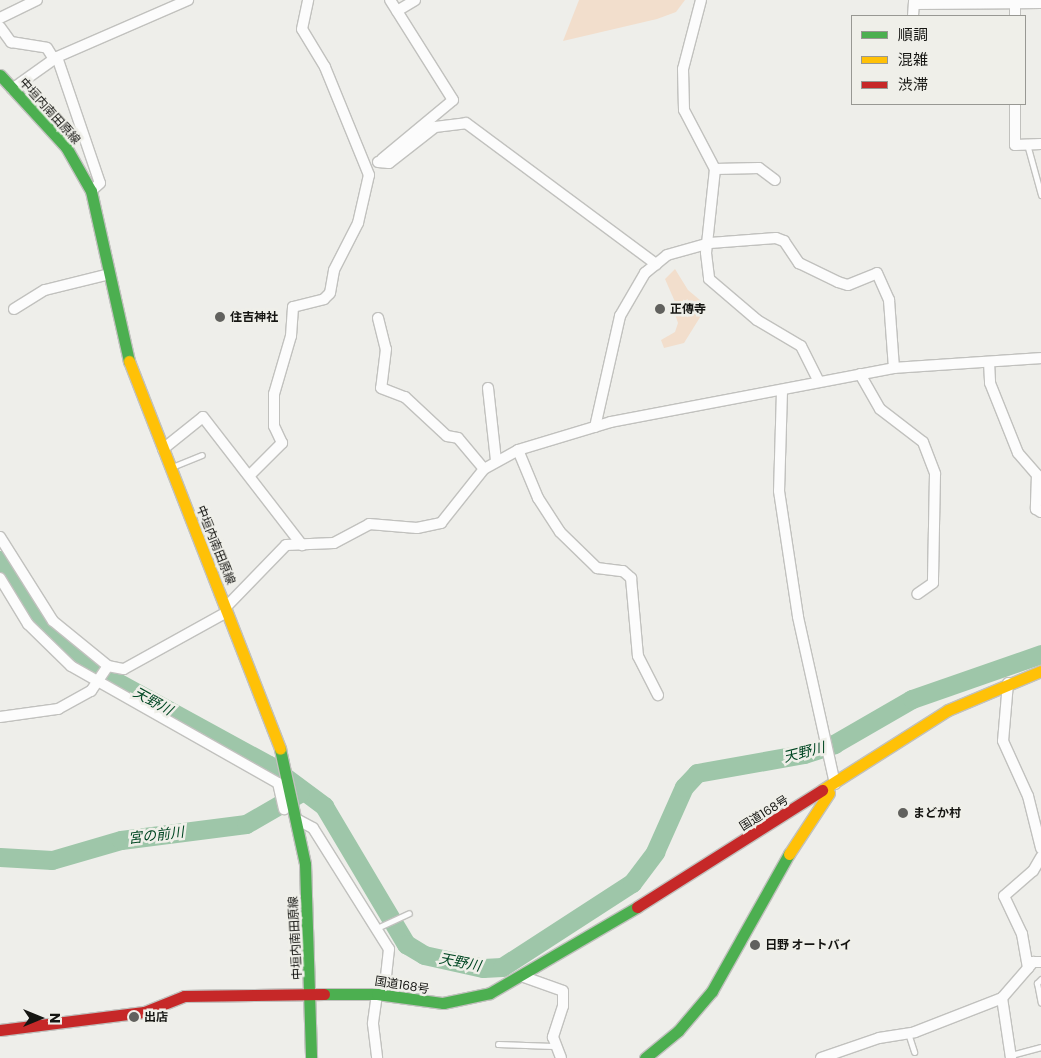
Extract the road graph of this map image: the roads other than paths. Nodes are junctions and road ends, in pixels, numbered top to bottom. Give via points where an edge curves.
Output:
1 (37, 0) edge
2 (188, 0) edge
3 (308, 0) edge
4 (390, 0) edge
5 (415, 0) edge
6 (701, 0) edge
7 (914, 2) edge
8 (1015, 3) junction
9 (1041, 3) edge
10 (397, 11) junction
11 (913, 15) edge
12 (1015, 15) edge
13 (0, 18) edge
14 (0, 27) edge
15 (56, 58) junction
16 (0, 75) edge
17 (12, 89) junction
18 (1015, 105) edge
19 (1027, 144) junction
20 (1041, 144) edge
21 (373, 162) junction
22 (715, 169) junction
23 (775, 180) dead end
24 (91, 191) junction
25 (1041, 195) edge
26 (710, 243) junction
27 (656, 264) junction
28 (106, 275) junction
29 (14, 309) dead end
30 (378, 318) dead end
31 (1041, 358) edge
32 (989, 362) junction
33 (894, 368) junction
34 (860, 374) junction
35 (818, 382) junction
36 (488, 388) dead end
37 (782, 391) junction
38 (595, 427) junction
39 (163, 449) junction
40 (518, 450) junction
41 (202, 455) dead end
42 (496, 461) junction
43 (170, 467) junction
44 (484, 469) junction
45 (251, 474) junction
46 (1041, 512) edge
47 (0, 537) edge
48 (302, 545) junction
49 (0, 578) edge
50 (917, 594) dead end
51 (227, 609) junction
52 (108, 666) junction
53 (1041, 671) edge
54 (1008, 682) junction
55 (97, 684) junction
56 (658, 695) dead end
57 (0, 717) edge
58 (835, 784) junction
59 (284, 809) dead end
60 (298, 820) junction
61 (1041, 848) edge
62 (1041, 857) edge
63 (409, 913) dead end
64 (379, 926) junction
65 (1041, 962) edge
66 (1028, 968) junction
67 (524, 977) junction
68 (1041, 979) edge
69 (311, 992) junction
70 (380, 994) junction
71 (1002, 998) junction
72 (1041, 1003) edge
73 (0, 1030) edge
74 (908, 1033) junction
75 (498, 1044) dead end
76 (553, 1046) junction
77 (1041, 1048) edge
78 (914, 1052) dead end
79 (1011, 1056) edge
80 (311, 1058) edge
81 (377, 1058) edge
82 (561, 1058) edge
83 (645, 1058) edge
84 (821, 1058) edge

1 - 13 street
2 - 15 street
3 - 21 street via 302,29 325,67 342,114
4 - 10 street
5 - 10 street
6 - 22 street via 683,69 684,110
7 - 8 street
7 - 11 street
8 - 9 street
8 - 12 street
10 - 21 street via 453,100
14 - 15 street via 11,42 47,48
15 - 17 street
15 - 24 street via 100,183
16 - 17 main road, 中垣内南田原線
17 - 24 main road, 中垣内南田原線 via 66,147
18 - 19 street via 1015,145
19 - 20 street
19 - 25 lane
21 - 27 street via 389,163 435,127 466,123
21 - 45 street via 358,223 334,270 330,293 324,299 293,307 291,336 274,394 274,426 282,443
22 - 23 street via 759,168
22 - 26 street
24 - 28 main road, 中垣内南田原線
26 - 27 street via 667,255
26 - 33 street via 784,240 798,263 848,285 877,273 890,300
26 - 35 street via 706,267 716,288 757,320 801,346
27 - 38 street via 645,273 620,316
28 - 29 street via 45,290
28 - 39 main road, 中垣内南田原線 via 123,346
30 - 44 street via 386,349 381,388 405,397 446,436 458,438
31 - 32 street
32 - 33 street
32 - 46 street via 990,383 1018,453 1037,475 1036,509
33 - 34 street
34 - 35 street
34 - 50 street via 880,409 923,442 935,474 933,583
35 - 37 street
36 - 42 street
37 - 38 street
37 - 58 street via 780,491 798,617
38 - 40 street
39 - 43 main road, 中垣内南田原線
39 - 45 street via 204,417
40 - 42 street
40 - 56 street via 538,498 560,532 597,568 623,571 631,578 638,656
41 - 43 lane
42 - 44 street
43 - 51 main road, 中垣内南田原線
44 - 48 street via 441,523 417,528 369,524 334,544
45 - 48 street
47 - 52 street via 53,621
48 - 51 street via 278,550
49 - 55 street via 42,640
51 - 52 street via 124,669
51 - 60 main road, 中垣内南田原線 via 283,757
52 - 55 street
53 - 54 main road, 国道168号
54 - 58 main road, 国道168号 via 948,710
54 - 61 street via 1003,742 1028,796
55 - 57 street via 58,709
55 - 59 street via 278,783
58 - 67 main road, 国道168号
58 - 83 main road, 国道168号 via 807,821 712,991 678,1030
60 - 64 street via 313,828
60 - 69 main road, 中垣内南田原線
62 - 66 street via 1033,871 1004,896 1022,934
63 - 64 lane
64 - 70 street via 389,948
65 - 66 street via 1033,962
66 - 71 street
67 - 70 main road, 国道168号 via 490,993 443,1003
67 - 76 street via 563,991
68 - 72 lane
69 - 70 main road, 国道168号
69 - 73 main road, 国道168号 via 184,996 144,1012
69 - 80 main road, 中垣内南田原線
70 - 81 street via 373,1024
71 - 74 street
71 - 79 street
74 - 78 lane
74 - 84 street
75 - 76 lane
76 - 82 street
77 - 79 lane

